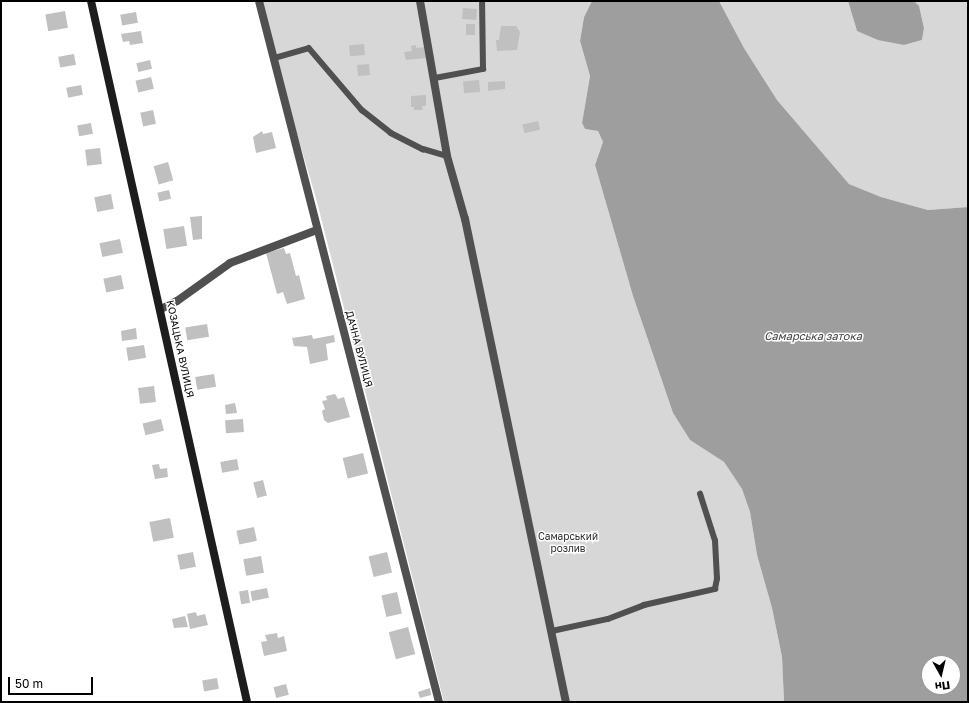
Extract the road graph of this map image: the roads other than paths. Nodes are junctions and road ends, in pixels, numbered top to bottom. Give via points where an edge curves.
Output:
1 (90, 1) edge
2 (258, 1) edge
3 (420, 1) edge
4 (482, 1) edge
5 (274, 58) junction
6 (434, 78) junction
7 (447, 156) junction
8 (317, 230) junction
9 (161, 309) junction
10 (700, 494) dead end
11 (552, 631) junction
12 (247, 702) edge
13 (439, 702) edge
14 (566, 702) edge

1 - 9 street, КОЗАЦЬКА ВУЛИЦЯ
2 - 5 street, ДАЧНА ВУЛИЦЯ
3 - 6 street
4 - 6 lane via 484,69
5 - 7 lane via 309,48 362,110 391,132 423,149
5 - 8 street, ДАЧНА ВУЛИЦЯ
6 - 7 street
7 - 11 street via 465,219
8 - 9 street via 230,263 177,301
8 - 13 street, ДАЧНА ВУЛИЦЯ
9 - 12 street, КОЗАЦЬКА ВУЛИЦЯ
10 - 11 lane via 715,541 715,589 644,606 608,620
11 - 14 street

